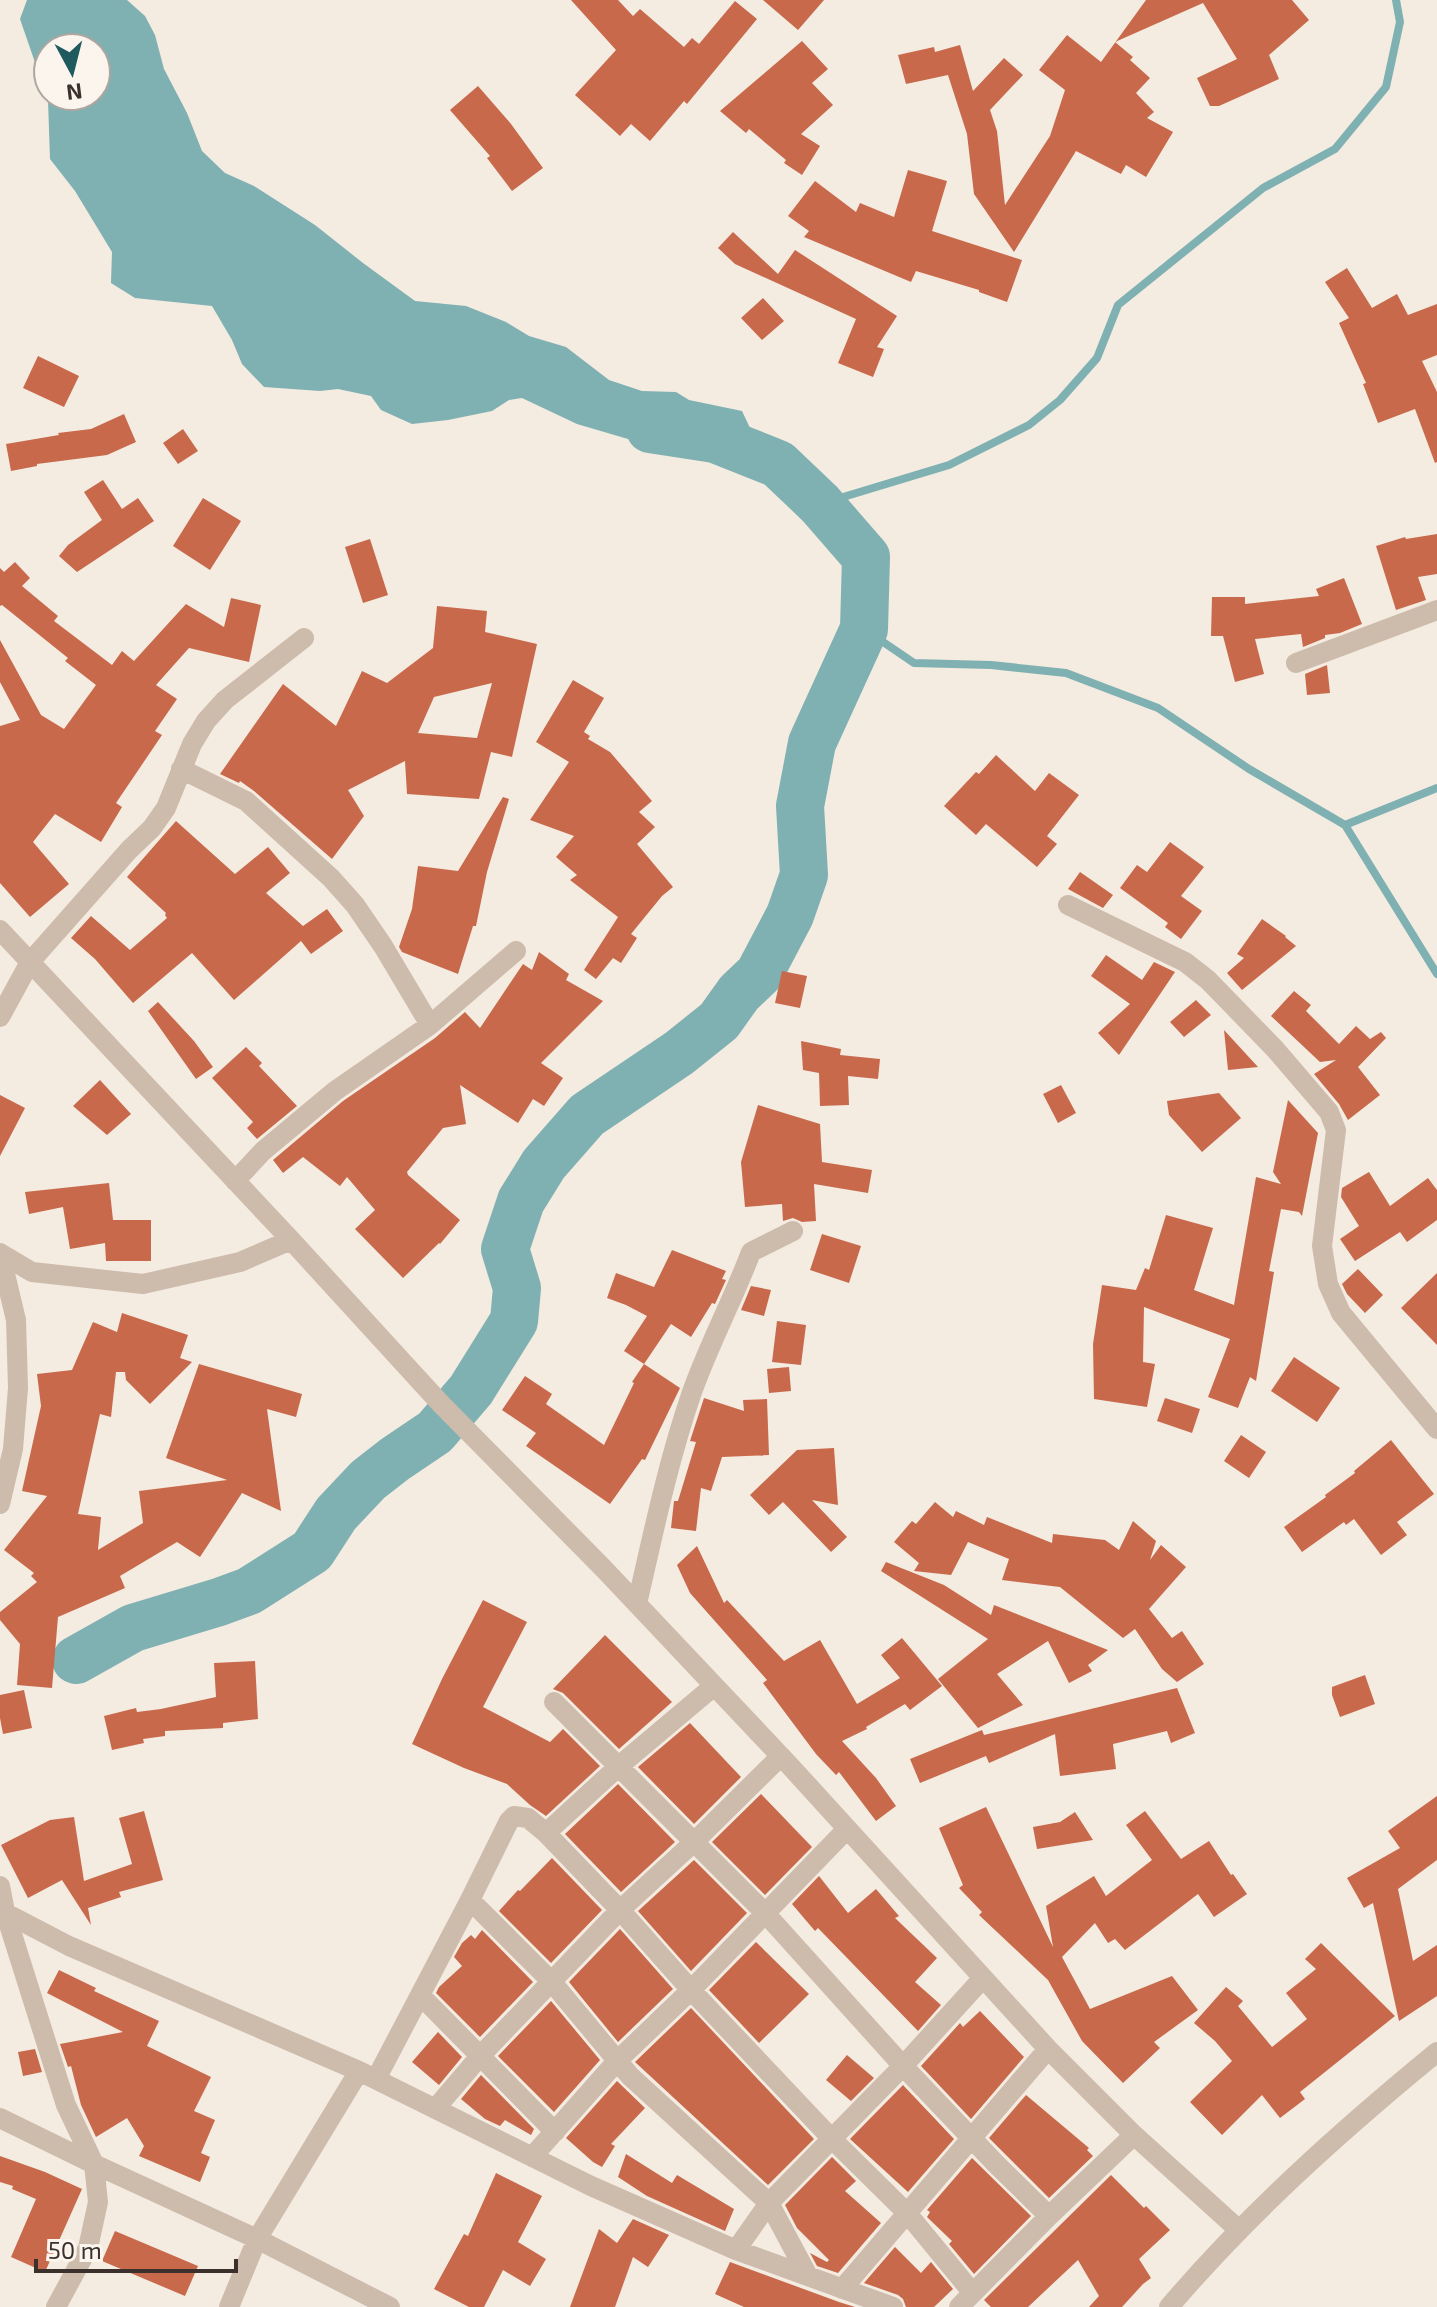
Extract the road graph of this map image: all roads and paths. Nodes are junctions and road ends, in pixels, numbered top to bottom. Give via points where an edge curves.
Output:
1 (1437, 610) edge
2 (304, 638) dead end
3 (1296, 663) dead end
4 (181, 769) junction
5 (1068, 905) dead end
6 (0, 930) edge
7 (516, 951) dead end
8 (30, 962) junction
9 (0, 1017) edge
10 (430, 1025) junction
11 (235, 1181) junction
12 (793, 1231) dead end
13 (291, 1240) junction
14 (0, 1253) edge
15 (1437, 1429) edge
16 (0, 1504) edge
17 (637, 1604) junction
18 (714, 1686) junction
19 (554, 1702) dead end
20 (781, 1756) junction
21 (619, 1766) junction
22 (847, 1829) junction
23 (546, 1833) junction
24 (694, 1842) junction
25 (0, 1886) edge
26 (470, 1900) junction
27 (620, 1910) junction
28 (2, 1911) edge
29 (765, 1913) junction
30 (983, 1978) junction
31 (551, 1981) junction
32 (691, 1990) junction
33 (420, 1995) junction
34 (1048, 2049) junction
35 (1437, 2052) edge
36 (481, 2055) junction
37 (617, 2061) junction
38 (903, 2066) junction
39 (367, 2075) junction
40 (435, 2109) junction
41 (0, 2118) edge
42 (555, 2132) junction
43 (1134, 2135) junction
44 (971, 2138) junction
45 (832, 2139) junction
46 (532, 2157) junction
47 (94, 2164) junction
48 (769, 2203) junction
49 (907, 2213) junction
50 (1049, 2216) junction
51 (1239, 2230) junction
52 (257, 2239) junction
53 (736, 2250) junction
54 (808, 2276) junction
55 (842, 2289) junction
56 (966, 2300) edge
57 (56, 2307) edge
58 (229, 2307) edge
59 (390, 2307) edge
60 (893, 2307) edge
61 (1169, 2307) edge

1 - 3 street
2 - 4 street via 225,700 206,721
4 - 8 street via 152,828
4 - 10 street via 246,801 331,878 362,915
5 - 15 street via 1185,962 1208,980 1329,1112 1336,1130 1322,1246 1328,1284 1341,1313
6 - 8 street
7 - 10 street
8 - 9 street
8 - 11 street
10 - 11 street via 335,1091
11 - 13 street
12 - 17 street via 751,1252 710,1348 691,1395
13 - 14 street via 240,1262 143,1284 32,1272
13 - 17 street via 441,1404
14 - 16 street via 16,1320 18,1388 13,1449
17 - 18 street
18 - 20 street
18 - 21 street
19 - 21 street
20 - 22 street
20 - 24 street
21 - 23 street
21 - 24 street
22 - 29 street
22 - 30 street
23 - 26 street via 528,1818 514,1816
23 - 27 street
24 - 27 street
24 - 29 street
25 - 28 street
26 - 31 street
26 - 33 street
27 - 31 street
27 - 32 street
28 - 39 street via 69,1946
28 - 47 street via 66,2105
29 - 32 street
29 - 38 street
30 - 34 street
30 - 38 street
31 - 36 street
31 - 37 street
32 - 37 street
32 - 45 street
33 - 36 street
33 - 39 street
34 - 43 street
34 - 44 street
35 - 51 street
36 - 40 street
36 - 42 street
37 - 42 street
37 - 48 street
38 - 44 street
38 - 45 street
39 - 40 street
39 - 52 street
40 - 46 street
41 - 47 street
42 - 46 street
43 - 50 street
43 - 51 street
44 - 49 street
44 - 50 street
45 - 48 street
45 - 49 street
46 - 53 street
47 - 52 street
47 - 57 street via 98,2202 88,2248
48 - 53 street
48 - 54 street
49 - 55 street
49 - 56 street
50 - 56 street
51 - 61 street
52 - 58 street
52 - 59 street
53 - 54 street
54 - 55 street
55 - 60 street

